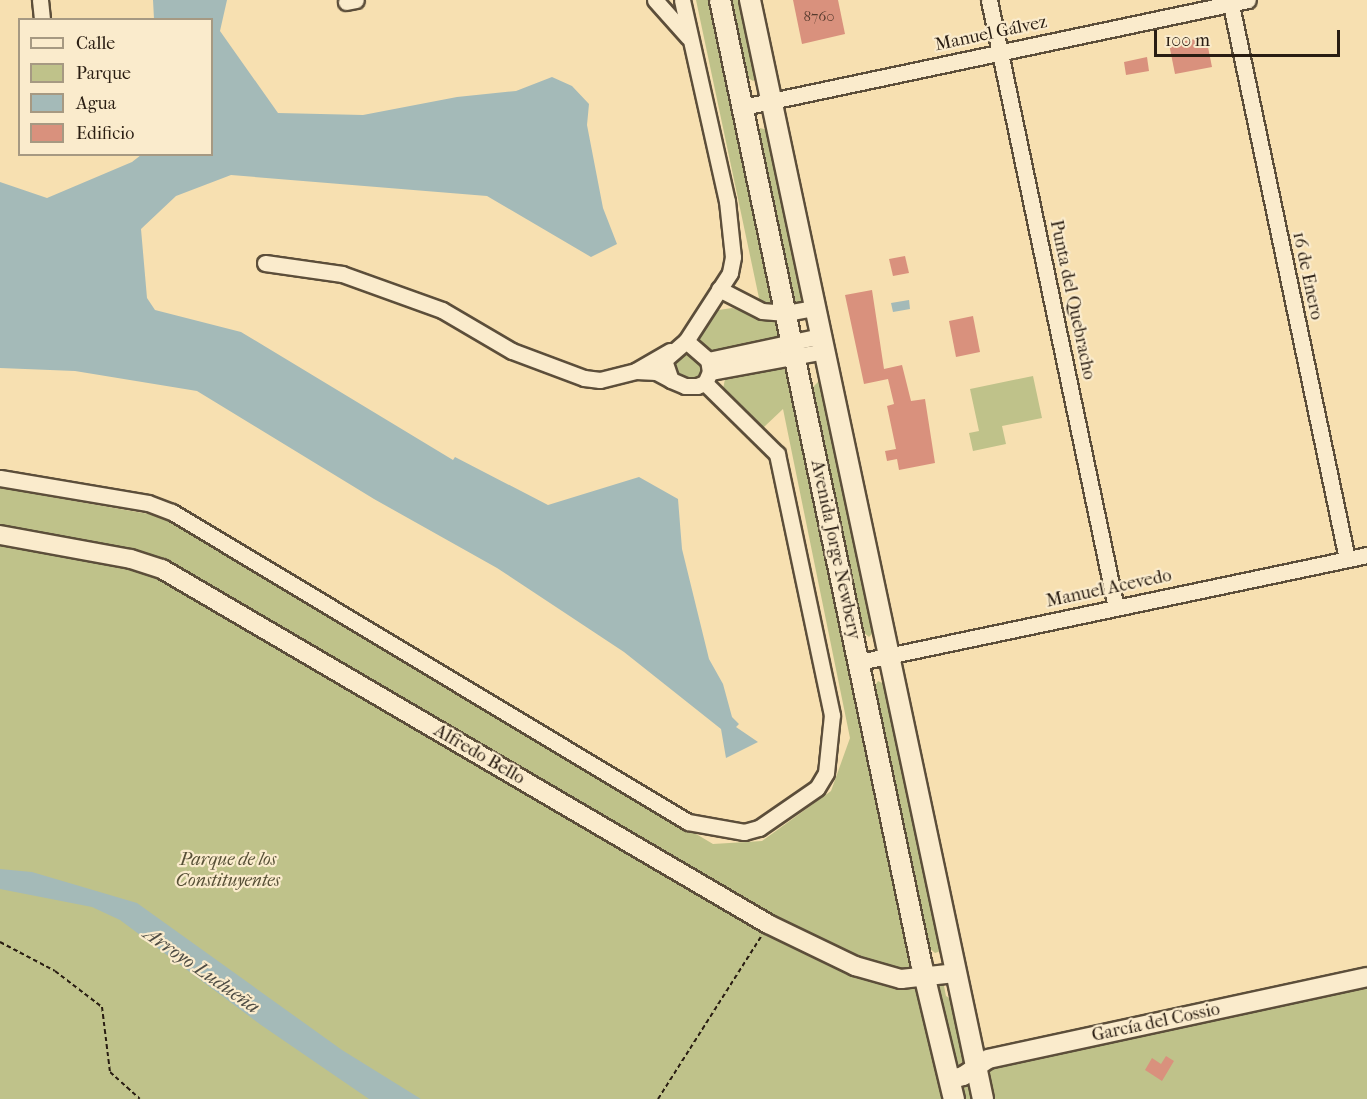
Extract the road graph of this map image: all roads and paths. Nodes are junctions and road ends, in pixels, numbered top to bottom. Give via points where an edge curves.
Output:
1 (40, 0) edge
2 (655, 0) edge
3 (682, 0) edge
4 (720, 0) edge
5 (750, 0) edge
6 (989, 0) edge
7 (1248, 0) edge
8 (1230, 2) edge
9 (42, 18) edge
10 (690, 39) junction
11 (1000, 51) junction
12 (771, 101) junction
13 (743, 107) junction
14 (265, 263) dead end
15 (719, 289) junction
16 (815, 308) junction
17 (786, 313) junction
18 (686, 341) junction
19 (822, 343) junction
20 (793, 349) junction
21 (670, 351) junction
22 (636, 370) junction
23 (708, 372) junction
24 (671, 380) junction
25 (0, 478) edge
26 (0, 535) edge
27 (1367, 555) edge
28 (1347, 559) junction
29 (1116, 608) junction
30 (888, 656) junction
31 (859, 662) junction
32 (768, 924) junction
33 (0, 942) edge
34 (955, 973) junction
35 (924, 977) junction
36 (1367, 977) edge
37 (975, 1068) junction
38 (949, 1080) junction
39 (140, 1099) edge
40 (658, 1099) edge
41 (954, 1099) edge
42 (983, 1099) edge

1 - 9 street
2 - 10 street
3 - 10 street
4 - 13 main road, Avenida Jorge Newbery
5 - 12 main road, Avenida Jorge Newbery
6 - 11 street, Punta del Quebracho
7 - 8 street, Manuel Gálvez
8 - 11 street, Manuel Gálvez
8 - 28 street, 16 de Enero
10 - 15 street via 731,234 730,273
11 - 12 street, Manuel Gálvez
11 - 29 street, Punta del Quebracho
12 - 13 street, Manuel Gálvez
12 - 16 main road, Avenida Jorge Newbery
13 - 17 main road, Avenida Jorge Newbery
14 - 22 street via 342,274 442,309 512,351 584,378 600,380
15 - 17 street via 746,306
15 - 18 street
16 - 17 street
16 - 19 main road, Avenida Jorge Newbery
17 - 20 main road, Avenida Jorge Newbery
18 - 21 street
18 - 23 street
19 - 20 street
19 - 30 main road, Avenida Jorge Newbery
20 - 23 street
20 - 31 main road, Avenida Jorge Newbery
21 - 22 street
21 - 24 street via 664,368
22 - 24 street via 656,372
23 - 24 street via 685,386
23 - 25 street via 777,454 832,715 826,773 817,788 759,828 744,832 688,822 172,512 148,503
26 - 32 street, Alfredo Bello via 131,559 162,569
27 - 28 street, Manuel Acevedo
28 - 29 street, Manuel Acevedo
29 - 30 street, Manuel Acevedo
30 - 31 street, Manuel Acevedo
30 - 34 main road, Avenida Jorge Newbery
31 - 35 main road, Avenida Jorge Newbery
32 - 35 street, Alfredo Bello via 855,966 901,979
32 - 40 path
33 - 39 path via 55,971 102,1007 110,1072
34 - 35 street, Alfredo Bello
34 - 37 main road, Avenida Jorge Newbery
35 - 38 main road, Avenida Jorge Newbery
36 - 37 street, García del Cossio via 988,1059
37 - 38 street, García del Cossio
37 - 42 main road, Avenida Jorge Newbery
38 - 41 main road, Avenida Jorge Newbery

